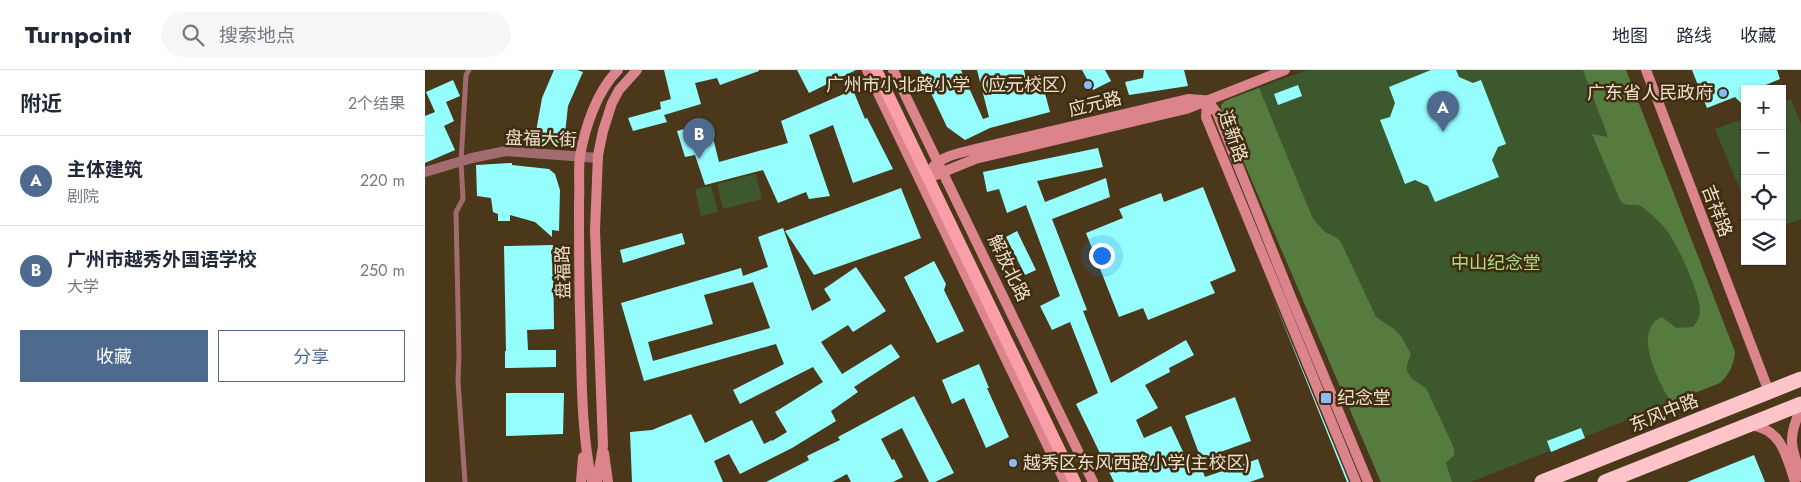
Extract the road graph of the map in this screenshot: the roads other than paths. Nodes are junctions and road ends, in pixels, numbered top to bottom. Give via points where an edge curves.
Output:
1 (469, 70) edge
2 (618, 70) edge
3 (637, 70) edge
4 (867, 70) edge
5 (876, 70) edge
6 (883, 70) edge
7 (893, 70) edge
8 (1285, 70) edge
9 (1646, 70) edge
10 (1207, 100) junction
11 (580, 157) junction
12 (598, 158) junction
13 (461, 162) junction
14 (939, 166) junction
15 (425, 172) edge
16 (919, 182) junction
17 (1801, 379) edge
18 (1769, 392) junction
19 (1801, 404) edge
20 (1801, 410) edge
21 (1749, 425) junction
22 (585, 446) junction
23 (603, 446) junction
24 (1801, 476) edge
25 (465, 482) edge
26 (581, 482) edge
27 (592, 482) edge
28 (597, 482) edge
29 (608, 482) edge
30 (1065, 482) edge
31 (1075, 482) edge
32 (1082, 482) edge
33 (1093, 482) edge
34 (1356, 482) edge
35 (1368, 482) edge
36 (1542, 482) edge
37 (1605, 482) edge
38 (1795, 482) edge

1 - 13 lane via 466,75
2 - 11 main road, 盘福路 via 596,106
3 - 12 main road via 612,103
4 - 16 main road
5 - 31 main road, 解放北路, bridge
6 - 32 main road, 解放北路
7 - 14 main road, 解放北路
8 - 10 main road, 应元路
9 - 18 main road, 吉祥路
10 - 14 main road, 应元路 via 1188,99 975,149
10 - 34 main road, 连新路 via 1205,116
10 - 35 main road, 连新路 via 1217,113
11 - 12 street, 盘福大街
11 - 13 street, 盘福大街 via 506,151
11 - 22 main road, 盘福路 via 579,270
12 - 23 main road via 595,230
13 - 15 street, 盘福大街
13 - 25 lane via 463,199 456,212 458,382
14 - 16 main road, 应元路
14 - 33 main road, 解放北路
16 - 30 main road
17 - 18 highway, 东风中路
18 - 36 highway, 东风中路
19 - 21 highway
20 - 24 main road via 1791,438
21 - 37 highway
21 - 38 main road via 1758,426 1777,437
22 - 26 main road
22 - 27 main road, 盘福路
23 - 28 main road
23 - 29 main road

